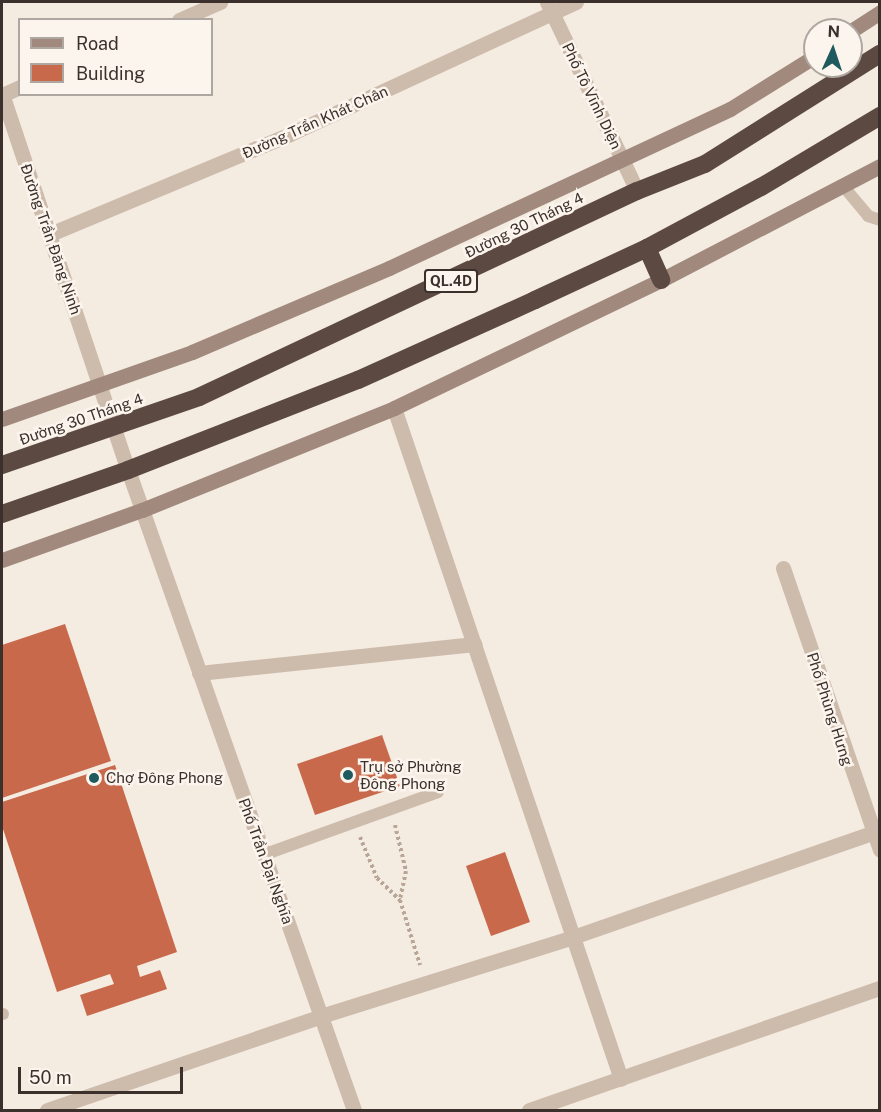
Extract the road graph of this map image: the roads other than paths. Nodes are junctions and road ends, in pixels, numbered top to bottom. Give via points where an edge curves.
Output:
1 (220, 2) edge
2 (576, 2) edge
3 (550, 7) edge
4 (879, 12) edge
5 (184, 18) edge
6 (863, 23) edge
7 (879, 54) edge
8 (803, 63) edge
9 (18, 88) edge
10 (2, 94) edge
11 (879, 116) edge
12 (623, 159) junction
13 (879, 166) edge
14 (844, 187) junction
15 (637, 191) junction
16 (879, 220) edge
17 (50, 234) junction
18 (647, 248) junction
19 (661, 280) junction
20 (100, 385) junction
21 (394, 408) junction
22 (2, 419) edge
23 (114, 428) junction
24 (2, 465) edge
25 (128, 470) junction
26 (142, 510) junction
27 (2, 514) edge
28 (2, 560) edge
29 (783, 568) dead end
30 (474, 644) junction
31 (199, 673) junction
32 (438, 792) dead end
33 (871, 833) junction
34 (879, 849) edge
35 (263, 855) junction
36 (573, 937) junction
37 (879, 988) edge
38 (321, 1016) junction
39 (621, 1079) junction
40 (47, 1110) edge
41 (354, 1110) edge
42 (529, 1110) edge

1 - 5 street
2 - 3 street, Đường Trần Khát Chân
3 - 12 street, Phố Tô Vĩnh Diện
3 - 17 street, Đường Trần Khát Chân via 290,134
4 - 6 street
7 - 15 highway, Đường 30 Tháng 4 / QL.4D via 705,164
8 - 12 street, Đường 30 Tháng 4 / QL.4D via 730,109
9 - 10 street
10 - 17 street, Đường Trần Đăng Ninh
11 - 18 highway via 771,182
12 - 15 street, Phố Tô Vĩnh Diện
12 - 20 street, Đường 30 Tháng 4 / QL.4D via 389,268 192,352
13 - 14 street
14 - 16 lane via 868,216
14 - 19 street
15 - 23 highway, Đường 30 Tháng 4 / QL.4D via 199,397
17 - 20 street, Đường Trần Đăng Ninh
18 - 19 highway
18 - 25 highway via 358,380
19 - 21 street
20 - 22 street, Đường 30 Tháng 4 / QL.4D
20 - 23 street, Đường Trần Đăng Ninh
21 - 26 street
21 - 30 street
23 - 24 highway, Đường 30 Tháng 4 / QL.4D
23 - 25 street, Phố Trần Đại Nghĩa
25 - 26 street, Phố Trần Đại Nghĩa
25 - 27 highway
26 - 28 street
26 - 31 street, Phố Trần Đại Nghĩa
29 - 33 street, Phố Phùng Hưng
30 - 31 street
30 - 36 street
31 - 35 street, Phố Trần Đại Nghĩa
32 - 35 lane
33 - 34 street, Phố Phùng Hưng
33 - 36 street
35 - 38 street, Phố Trần Đại Nghĩa
36 - 38 street
36 - 39 street
37 - 39 street
38 - 40 street
38 - 41 street, Phố Trần Đại Nghĩa
39 - 42 street

